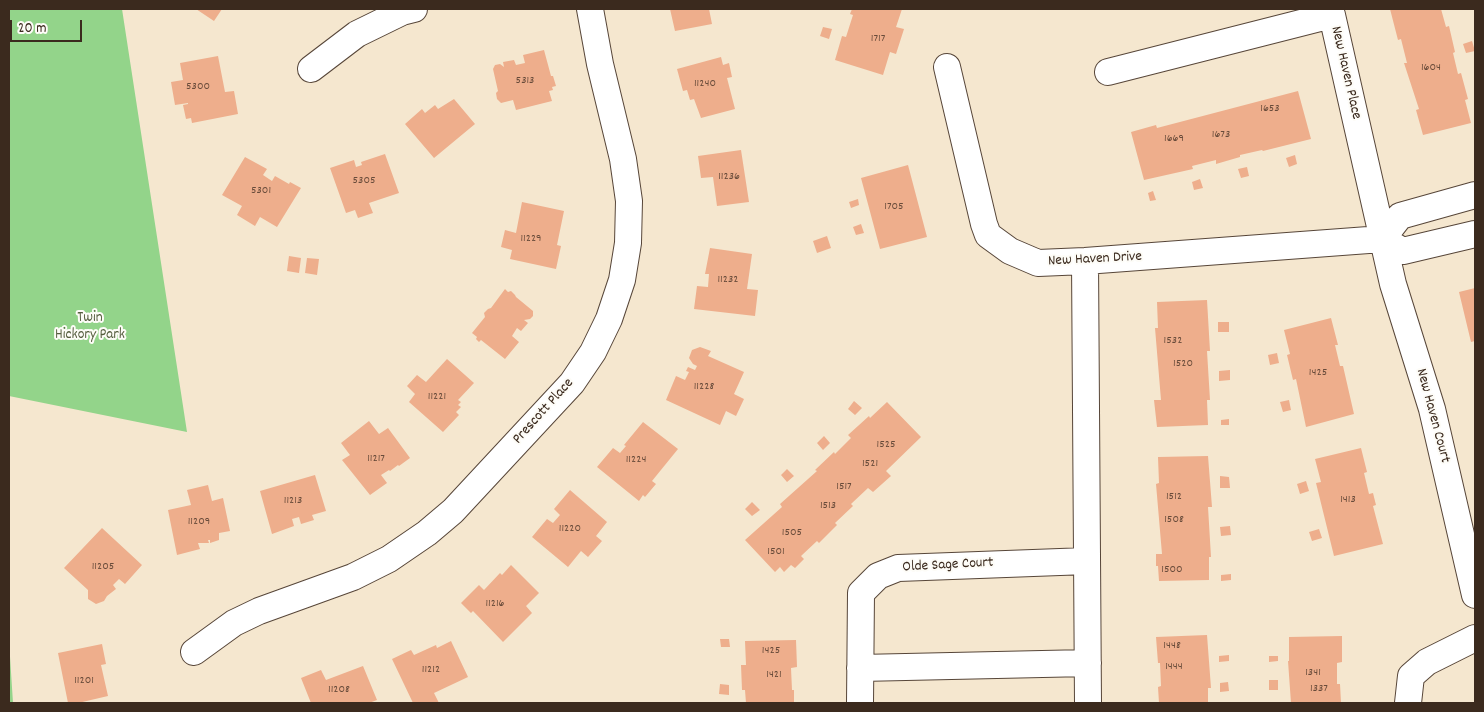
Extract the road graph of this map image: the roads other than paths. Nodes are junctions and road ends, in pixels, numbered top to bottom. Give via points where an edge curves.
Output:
1 (414, 9) edge
2 (590, 9) edge
3 (947, 67) dead end
4 (311, 69) dead end
5 (1108, 72) dead end
6 (1475, 195) edge
7 (1475, 234) edge
8 (1382, 238) junction
9 (1085, 261) junction
10 (1087, 561) junction
11 (1475, 595) edge
12 (1475, 638) edge
13 (194, 652) dead end
14 (1088, 662) junction
15 (860, 668) junction
16 (860, 703) edge
17 (1088, 703) edge
18 (1408, 703) edge

1 - 4 street via 356,34
2 - 13 street, Prescott Place via 629,201 628,243 622,280 609,319 593,352 565,390 453,511 427,533 389,559 353,577 234,623
3 - 9 street, New Haven Drive via 988,235 1010,251 1038,263
5 - 8 street, New Haven Place via 1332,15
6 - 8 street via 1400,216
7 - 8 street via 1404,251
8 - 9 street, New Haven Drive
8 - 11 street, New Haven Court via 1432,409
9 - 10 street
10 - 14 street
10 - 15 street, Olde Sage Court via 898,568 878,576 862,593
12 - 18 street via 1427,662 1411,676
14 - 15 street
14 - 17 street
15 - 16 street, Olde Sage Court

